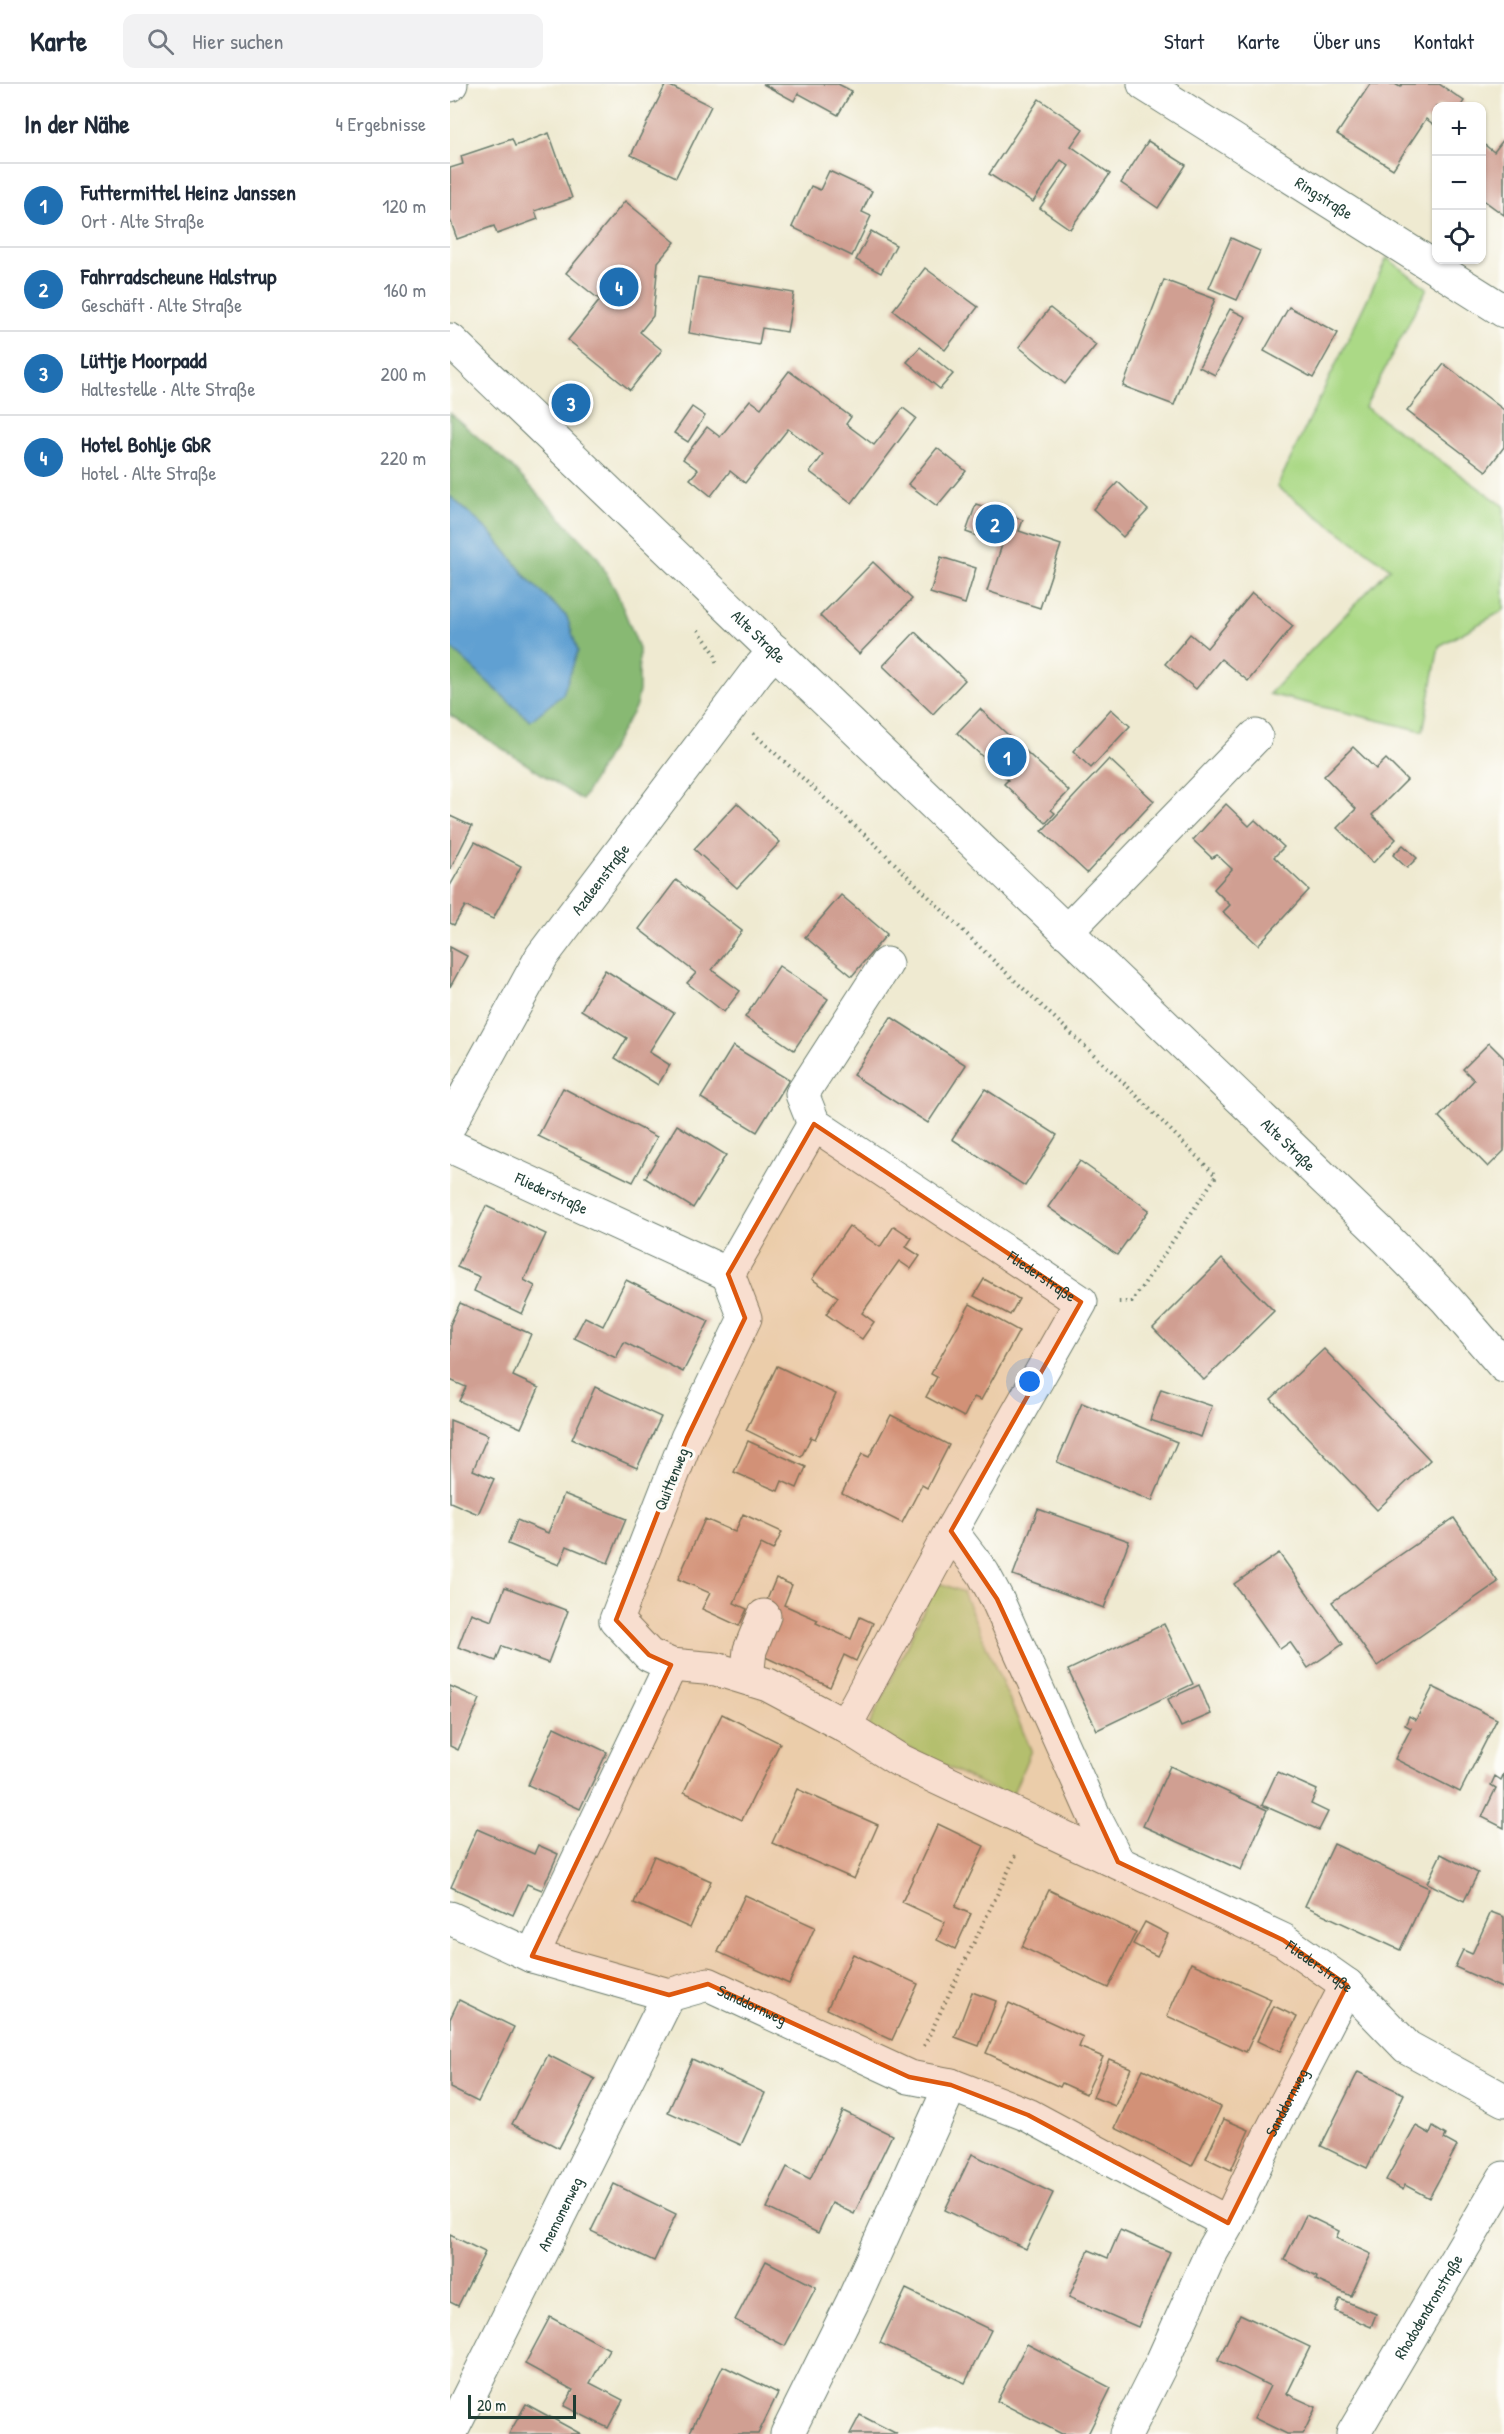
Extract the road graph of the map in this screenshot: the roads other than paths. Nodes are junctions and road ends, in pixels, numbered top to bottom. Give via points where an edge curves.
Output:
1 (1144, 84) edge
2 (1504, 311) edge
3 (450, 340) edge
4 (775, 651) junction
5 (1256, 736) dead end
6 (1066, 932) junction
7 (886, 963) dead end
8 (450, 1124) edge
9 (814, 1124) junction
10 (450, 1146) edge
11 (728, 1274) junction
12 (1504, 1366) edge
13 (951, 1531) junction
14 (764, 1616) dead end
15 (671, 1665) junction
16 (747, 1678) junction
17 (845, 1726) junction
18 (899, 1760) joint
19 (1118, 1862) junction
20 (450, 1918) edge
21 (532, 1956) junction
22 (1347, 1985) junction
23 (669, 1995) junction
24 (951, 2085) junction
25 (1504, 2100) edge
26 (1504, 2178) edge
27 (1228, 2223) junction
28 (450, 2434) edge
29 (787, 2434) edge
30 (1126, 2434) edge
31 (1353, 2434) edge

1 - 2 street, Ringstraße
3 - 4 street, Alte Straße
4 - 6 street, Alte Straße
4 - 8 street, Azaleenstraße via 542,956
5 - 6 street
6 - 12 street, Alte Straße via 1382,1234
7 - 9 street via 802,1094
9 - 11 street
9 - 13 street, Fliederstraße via 1081,1302
10 - 11 street, Fliederstraße
11 - 15 street, Quittenweg via 745,1318 687,1438 616,1620 649,1655
13 - 17 street, Fliederstraße
13 - 19 street via 997,1599
14 - 16 street via 750,1650
15 - 16 street, Quittenweg via 716,1669
15 - 21 street
16 - 17 street, Quittenweg
17 - 18 street, Quittenweg
18 - 19 street, Fliederstraße
19 - 22 street, Fliederstraße via 1283,1940
20 - 21 street
21 - 23 street
22 - 25 street, Fliederstraße via 1407,2047
22 - 27 street, Sanddornweg
23 - 24 street, Sanddornweg via 708,1984 909,2076
23 - 28 street, Anemonenweg
24 - 27 street, Sanddornweg via 1028,2115
24 - 29 street via 853,2301
26 - 31 street, Rhododendronstraße
27 - 30 street, Sanddornweg

